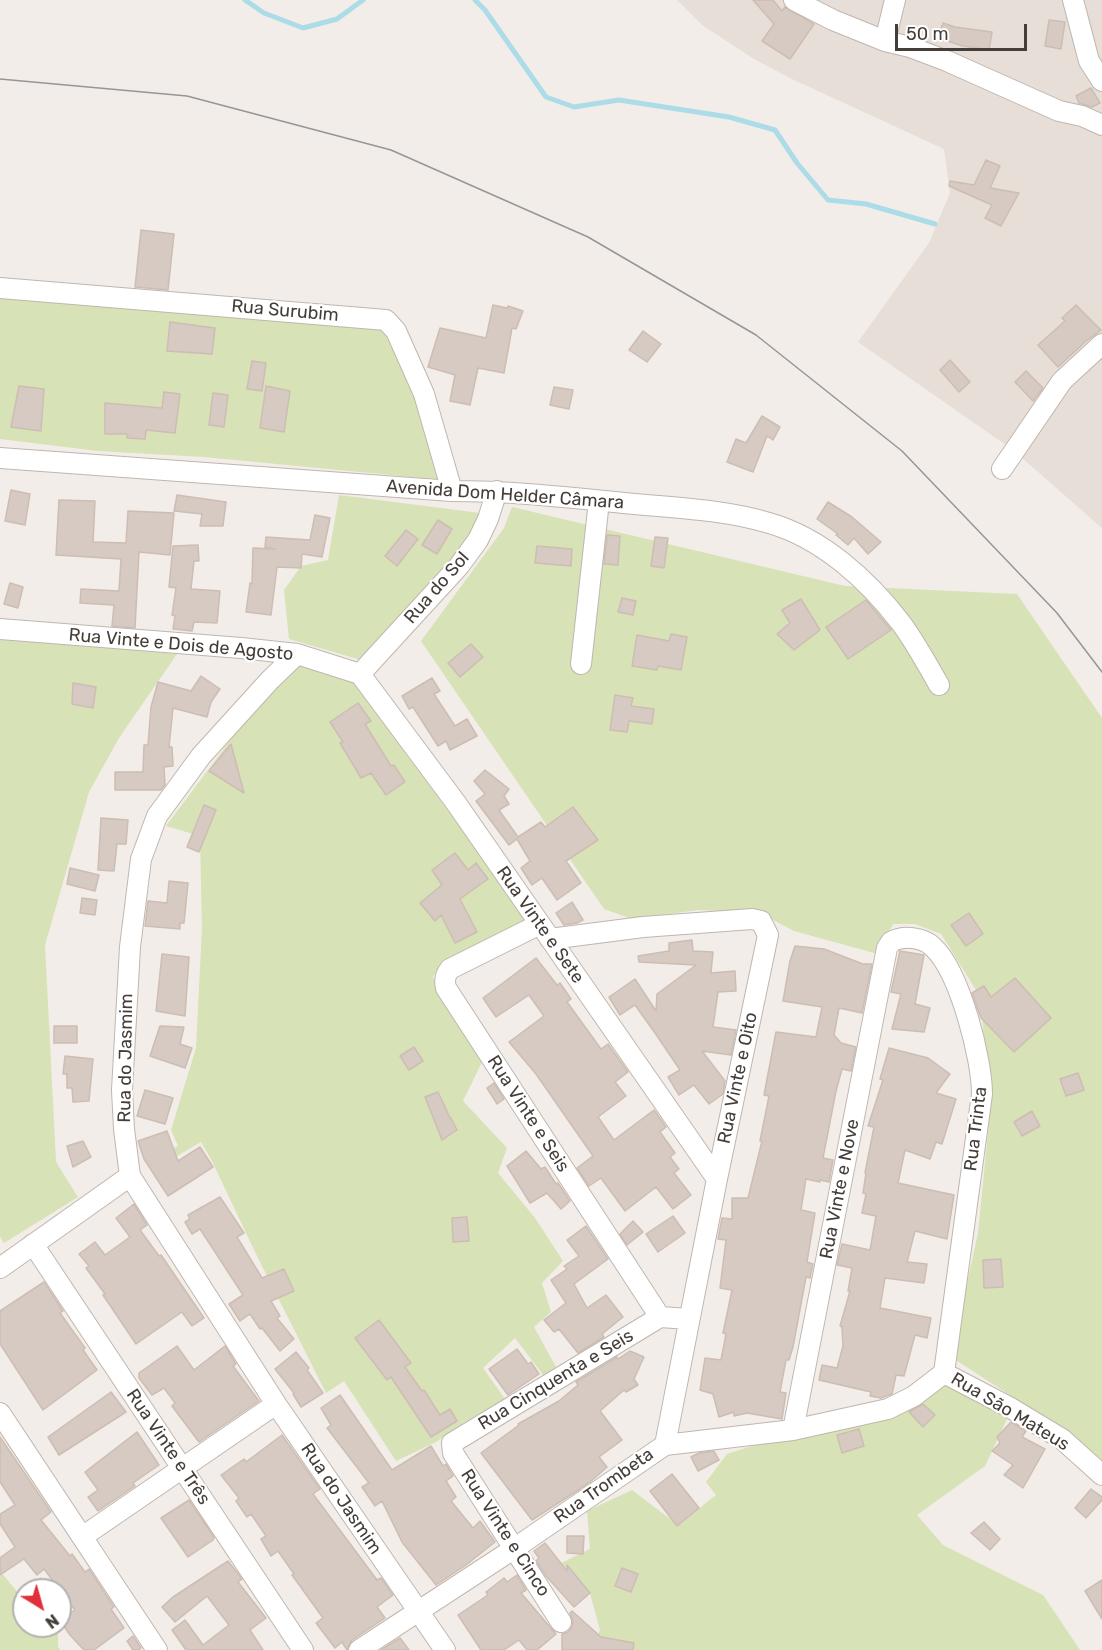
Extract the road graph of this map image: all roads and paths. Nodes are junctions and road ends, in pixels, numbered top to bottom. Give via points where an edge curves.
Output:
1 (794, 0) edge
2 (896, 0) edge
3 (1073, 0) edge
4 (885, 41) junction
5 (1102, 81) edge
6 (1102, 125) edge
7 (0, 288) edge
8 (1102, 344) edge
9 (0, 459) edge
10 (1002, 469) dead end
11 (452, 491) junction
12 (497, 491) junction
13 (599, 501) junction
14 (0, 629) edge
15 (297, 654) junction
16 (581, 664) dead end
17 (360, 674) junction
18 (939, 685) dead end
19 (545, 932) junction
20 (887, 948) joint
21 (130, 1176) junction
22 (717, 1179) junction
23 (33, 1244) junction
24 (0, 1268) edge
25 (660, 1317) junction
26 (689, 1319) junction
27 (944, 1373) junction
28 (276, 1404) junction
29 (0, 1413) edge
30 (793, 1430) junction
31 (452, 1443) joint
32 (665, 1445) junction
33 (182, 1469) junction
34 (1102, 1475) edge
35 (82, 1537) junction
36 (515, 1548) junction
37 (418, 1611) junction
38 (561, 1622) dead end
39 (157, 1650) edge
40 (303, 1650) edge
41 (359, 1650) edge
42 (445, 1650) edge

1 - 4 street
2 - 4 street
3 - 5 street via 1089,61
4 - 6 street via 947,61 1059,111
7 - 11 street, Rua Surubim via 386,320 396,331 424,394
8 - 10 street via 1062,381
9 - 11 street, Avenida Dom Helder Câmara
11 - 12 street, Avenida Dom Helder Câmara
12 - 13 street, Avenida Dom Helder Câmara
12 - 17 street, Rua do Sol via 472,549
13 - 16 street
13 - 18 street, Avenida Dom Helder Câmara via 739,516 798,534 844,563 880,598 902,625
14 - 15 street, Rua Vinte e Dois de Agosto
15 - 17 street, Rua Vinte e Dois de Agosto
15 - 21 street, Rua do Jasmim via 201,756 157,816 141,860 130,947 122,1090
17 - 19 street, Rua Vinte e Sete
19 - 22 street, Rua Vinte e Sete
19 - 22 street, Rua Vinte e Oito via 752,919 765,926 768,935
19 - 25 street, Rua Vinte e Seis via 450,969 445,974 446,988
20 - 27 street, Rua Trinta via 904,937 925,941 941,956 962,1003 982,1076
20 - 30 street, Rua Vinte e Nove
21 - 23 street
21 - 28 street, Rua do Jasmim
22 - 26 street, Rua Vinte e Oito
23 - 24 street
23 - 33 street, Rua Vinte e Três
25 - 26 street
25 - 31 street, Rua Cinquenta e Seis
26 - 32 street, Rua Vinte e Oito
27 - 30 street, Rua Trombeta via 914,1396 888,1409
27 - 34 street, Rua São Mateus via 1062,1439
28 - 33 street
28 - 37 street, Rua do Jasmim
29 - 35 street
30 - 32 street, Rua Trombeta
31 - 36 street, Rua Vinte e Cinco via 453,1453
32 - 36 street, Rua Trombeta
33 - 35 street
33 - 40 street, Rua Vinte e Três
35 - 39 street
36 - 37 street, Rua Trombeta
36 - 38 street, Rua Vinte e Cinco
37 - 41 street, Rua Trombeta
37 - 42 street, Rua do Jasmim

